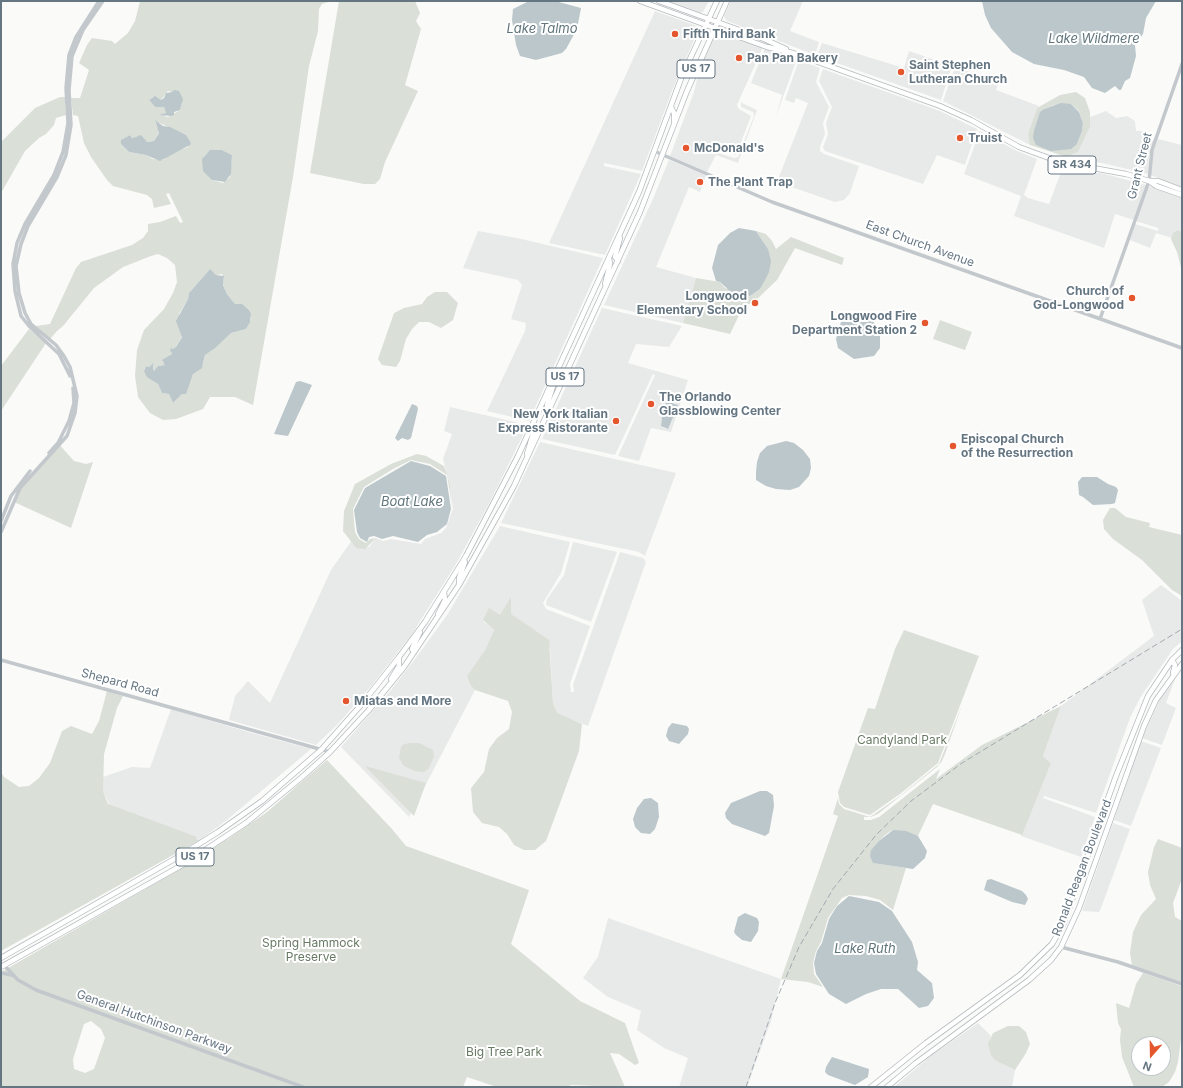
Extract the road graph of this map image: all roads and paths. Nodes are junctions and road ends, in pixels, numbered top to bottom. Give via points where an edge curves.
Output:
1 (99, 1) edge
2 (103, 1) edge
3 (640, 1) edge
4 (659, 1) edge
5 (717, 1) edge
6 (727, 1) edge
7 (709, 19) junction
8 (718, 22) junction
9 (706, 25) junction
10 (715, 28) junction
11 (793, 52) junction
12 (1182, 64) edge
13 (675, 94) junction
14 (671, 107) junction
15 (680, 110) junction
16 (674, 125) junction
17 (654, 151) junction
18 (663, 155) junction
19 (1149, 181) junction
20 (1182, 190) edge
21 (1182, 195) edge
22 (622, 229) junction
23 (609, 258) junction
24 (618, 261) junction
25 (604, 290) junction
26 (1100, 319) junction
27 (1182, 348) edge
28 (556, 375) junction
29 (549, 411) junction
30 (533, 424) junction
31 (45, 458) junction
32 (525, 463) junction
33 (20, 484) junction
34 (1, 521) edge
35 (1, 532) edge
36 (466, 556) junction
37 (459, 585) junction
38 (444, 592) junction
39 (425, 622) junction
40 (434, 623) junction
41 (1182, 650) edge
42 (414, 652) junction
43 (399, 657) junction
44 (1, 660) edge
45 (1172, 660) junction
46 (1182, 664) edge
47 (1167, 684) junction
48 (387, 688) junction
49 (321, 750) junction
50 (330, 752) junction
51 (262, 801) junction
52 (248, 810) junction
53 (258, 814) junction
54 (246, 823) junction
55 (1061, 948) junction
56 (12, 952) junction
57 (1, 958) edge
58 (2, 966) edge
59 (1, 973) edge
60 (13, 976) junction
61 (1182, 984) edge
62 (1000, 989) junction
63 (1005, 998) junction
64 (303, 1087) edge
65 (871, 1087) edge
66 (887, 1087) edge

1 - 31 street via 78,33 69,55 66,88 68,123 64,152 54,175 25,224 17,243 13,264 15,291 21,316 59,354 72,380 74,403 69,421 58,443
2 - 31 street via 83,30 72,56 69,90 71,125 66,155 57,177 28,226 20,244 16,266 19,293 25,313 31,324 56,345 64,356 71,371 77,396 75,413 67,436
3 - 9 main road, SR 434
4 - 7 main road, SR 434
5 - 7 main road, US 17
6 - 8 main road, US 17
7 - 8 main road, SR 434
7 - 9 main road, US 17
8 - 10 main road, US 17
8 - 11 main road, SR 434
9 - 10 main road, SR 434
9 - 13 main road, US 17
10 - 11 main road, SR 434 via 765,46
10 - 15 main road, US 17
11 - 19 main road, SR 434 via 951,110 1039,155
12 - 19 street, Grant Street via 1152,150
13 - 14 main road, US 17
13 - 15 main road via 676,105
14 - 16 main road
14 - 17 main road, US 17
15 - 16 main road, US 17
16 - 18 main road, US 17
17 - 18 street, East Church Avenue
17 - 22 main road, US 17
18 - 24 main road, US 17
18 - 26 street, East Church Avenue via 772,202
19 - 20 main road, SR 434 via 1158,181
19 - 21 main road, SR 434
19 - 26 street, Grant Street
22 - 23 main road, US 17
22 - 24 main road via 615,257
23 - 25 main road via 610,267
23 - 28 main road, US 17
24 - 25 main road, US 17
25 - 29 main road, US 17
26 - 27 street, East Church Avenue
28 - 29 main road via 547,405
28 - 30 main road, US 17
29 - 32 main road, US 17
30 - 32 main road via 534,430
30 - 36 main road, US 17 via 502,490
31 - 33 street
32 - 37 main road, US 17 via 501,512
33 - 34 street via 11,496
33 - 35 street
36 - 37 main road
36 - 38 main road, US 17
37 - 40 main road, US 17
38 - 39 main road, US 17
38 - 40 main road via 445,600
39 - 42 main road via 413,647
39 - 43 main road, US 17
40 - 42 main road, US 17
41 - 45 main road, Ronald Reagan Boulevard
42 - 48 main road, US 17
43 - 48 main road via 399,666
43 - 49 main road, US 17 via 361,706
44 - 49 street, Shepard Road
45 - 47 main road via 1175,664 1174,670
45 - 62 main road, Ronald Reagan Boulevard via 1148,696 1136,723 1057,936 1030,966
46 - 47 main road, Ronald Reagan Boulevard
47 - 55 main road, Ronald Reagan Boulevard via 1144,726 1079,908
48 - 50 main road, US 17
49 - 50 street, Shepard Road
49 - 51 main road, US 17
50 - 53 main road, US 17
51 - 52 main road, US 17
51 - 53 main road
52 - 54 main road via 249,818
52 - 56 main road, US 17 via 178,857
53 - 54 main road, US 17
54 - 58 main road, US 17 via 184,864
55 - 61 street via 1118,962
55 - 63 main road, Ronald Reagan Boulevard via 1046,965
56 - 57 main road, US 17
56 - 58 main road
58 - 60 street, General Hutchinson Parkway
59 - 60 street
60 - 64 street, General Hutchinson Parkway via 36,990
62 - 63 main road
62 - 65 main road, Ronald Reagan Boulevard
63 - 66 main road, Ronald Reagan Boulevard

